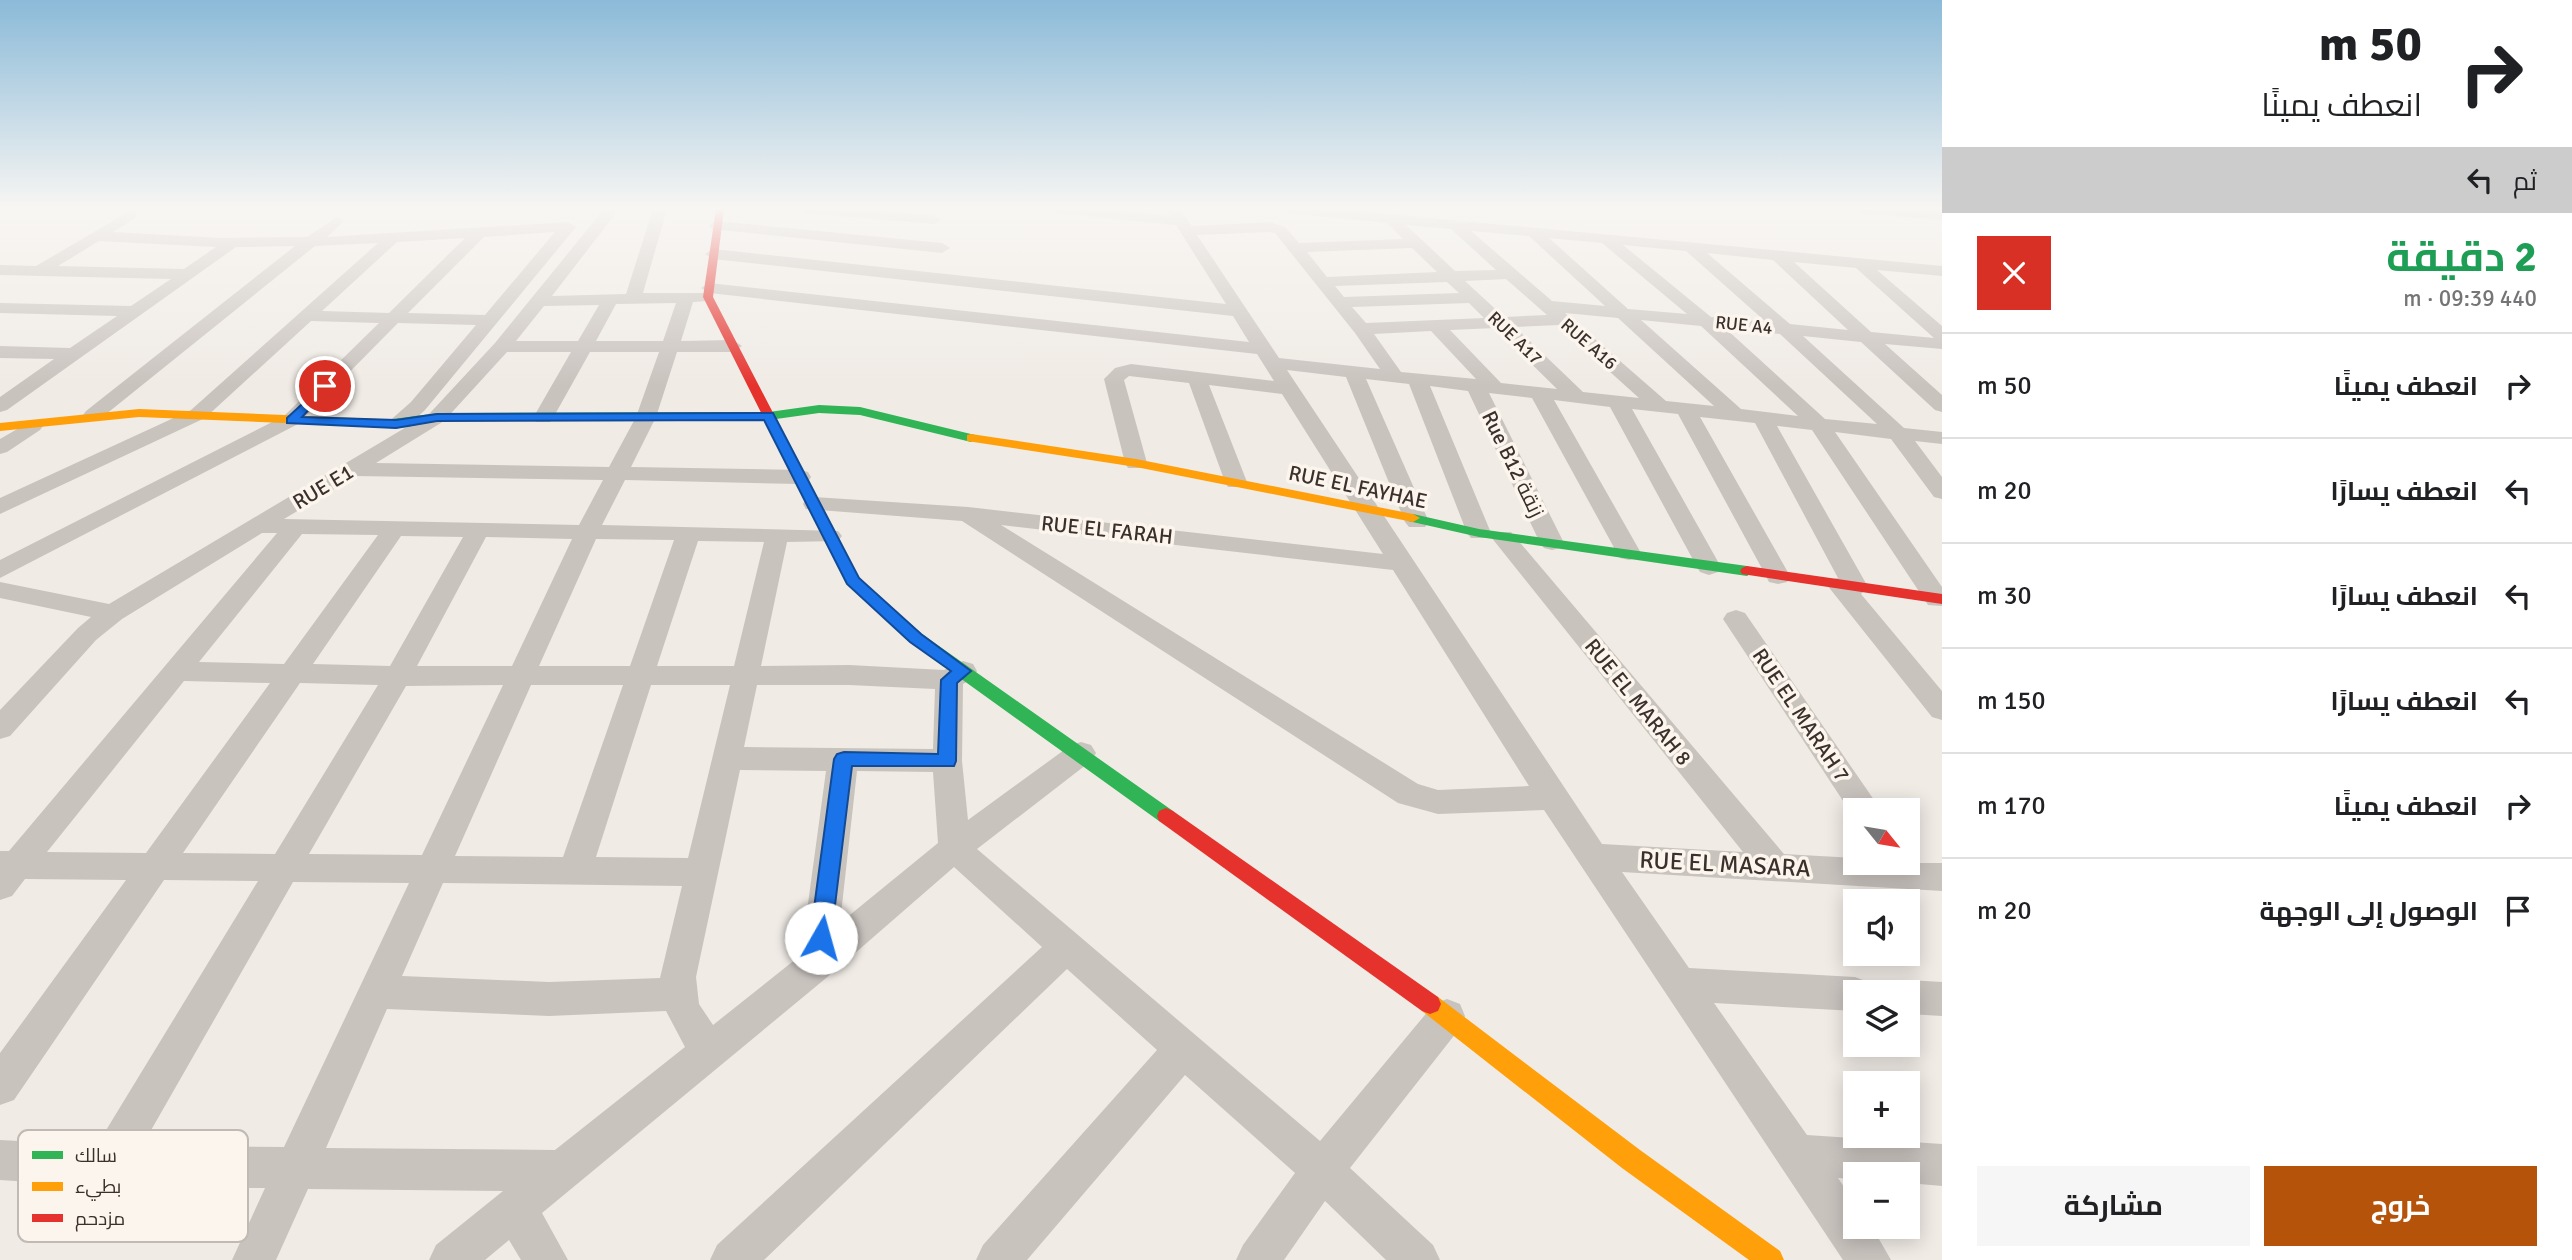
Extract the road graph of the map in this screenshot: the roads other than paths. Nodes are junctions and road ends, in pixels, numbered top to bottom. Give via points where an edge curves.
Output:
1 (44, 268) edge
2 (197, 268) edge
3 (279, 268) edge
4 (360, 268) edge
5 (444, 268) edge
6 (536, 268) edge
7 (565, 268) edge
8 (643, 268) edge
9 (711, 268) edge
10 (788, 268) edge
11 (946, 268) edge
12 (1209, 268) edge
13 (1313, 268) edge
14 (1375, 268) edge
15 (1441, 268) edge
16 (1502, 268) edge
17 (1574, 268) edge
18 (1641, 268) edge
19 (1715, 268) edge
20 (1791, 268) edge
21 (1865, 268) edge
22 (1907, 268) edge
23 (0, 270) edge
24 (1934, 270) edge
25 (39, 271) junction
26 (188, 274) junction
27 (1509, 274) junction
28 (1450, 276) junction
29 (1385, 279) junction
30 (1324, 282) junction
31 (1942, 283) edge
32 (708, 292) junction
33 (686, 298) junction
34 (953, 298) junction
35 (1473, 298) junction
36 (634, 299) junction
37 (610, 300) junction
38 (538, 301) junction
39 (1340, 302) junction
40 (1546, 306) junction
41 (0, 308) edge
42 (134, 311) junction
43 (1237, 311) junction
44 (1625, 313) junction
45 (306, 316) junction
46 (393, 318) junction
47 (491, 320) junction
48 (1561, 320) junction
49 (1706, 321) junction
50 (1499, 323) junction
51 (1436, 326) junction
52 (1361, 329) junction
53 (1785, 329) junction
54 (1942, 335) edge
55 (1866, 336) junction
56 (1942, 344) edge
57 (585, 346) junction
58 (668, 346) junction
59 (733, 346) junction
60 (502, 347) junction
61 (0, 352) edge
62 (74, 354) junction
63 (1268, 356) junction
64 (1353, 371) junction
65 (1394, 375) junction
66 (1416, 377) junction
67 (1197, 378) junction
68 (1484, 386) junction
69 (1289, 389) junction
70 (1539, 392) junction
71 (1576, 396) junction
72 (1617, 401) junction
73 (0, 406) edge
74 (1660, 406) junction
75 (1942, 406) edge
76 (1685, 408) junction
77 (198, 414) junction
78 (1734, 414) junction
79 (93, 415) junction
80 (768, 416) junction
81 (437, 417) junction
82 (646, 417) junction
83 (1762, 417) junction
84 (543, 418) junction
85 (291, 420) junction
86 (1818, 423) junction
87 (396, 424) junction
88 (33, 425) junction
89 (0, 426) edge
90 (1897, 432) junction
91 (1942, 438) edge
92 (0, 439) edge
93 (0, 448) edge
94 (1136, 463) junction
95 (353, 469) junction
96 (618, 472) junction
97 (800, 477) junction
98 (1236, 482) junction
99 (1942, 492) edge
100 (814, 504) junction
101 (0, 507) edge
102 (1366, 508) junction
103 (968, 514) junction
104 (1417, 522) junction
105 (258, 526) junction
106 (295, 527) junction
107 (394, 529) junction
108 (478, 530) junction
109 (587, 532) junction
110 (688, 534) junction
111 (777, 535) junction
112 (1491, 535) junction
113 (830, 536) junction
114 (1552, 542) junction
115 (1629, 553) junction
116 (1399, 563) junction
117 (1709, 567) junction
118 (0, 570) edge
119 (1778, 576) junction
120 (1847, 586) junction
121 (0, 590) edge
122 (1940, 599) edge
123 (113, 612) junction
124 (1736, 619) dead end
125 (177, 671) junction
126 (291, 673) junction
127 (523, 675) junction
128 (747, 675) junction
129 (398, 676) junction
130 (640, 676) junction
131 (956, 676) junction
132 (1942, 710) edge
133 (0, 728) edge
134 (1080, 753) junction
135 (725, 758) junction
136 (844, 759) junction
137 (947, 761) junction
138 (1552, 797) junction
139 (1858, 798) edge
140 (954, 849) junction
141 (1592, 857) junction
142 (1774, 866) junction
143 (156, 867) junction
144 (1843, 867) edge
145 (282, 869) junction
146 (433, 870) junction
147 (575, 871) junction
148 (6, 872) edge
149 (699, 872) junction
150 (1920, 872) edge
151 (1942, 877) edge
152 (1067, 946) junction
153 (818, 963) junction
154 (1680, 984) junction
155 (377, 992) junction
156 (1843, 993) edge
157 (676, 994) junction
158 (1920, 998) edge
159 (1942, 999) edge
160 (1447, 1016) junction
161 (1183, 1049) junction
162 (709, 1050) junction
163 (0, 1086) edge
164 (128, 1130) edge
165 (1797, 1155) junction
166 (0, 1160) edge
167 (18, 1161) edge
168 (1942, 1165) edge
169 (248, 1167) edge
170 (297, 1168) junction
171 (1322, 1170) junction
172 (559, 1171) junction
173 (515, 1209) junction
174 (254, 1260) edge
175 (451, 1260) edge
176 (546, 1260) edge
177 (732, 1260) edge
178 (998, 1260) edge
179 (1258, 1260) edge
180 (1418, 1260) edge
181 (1771, 1260) edge
182 (1869, 1260) edge

1 - 25 street
2 - 26 street
3 - 79 street
4 - 45 street
5 - 46 street
6 - 47 street
7 - 38 street, RUE E1
8 - 36 street
9 - 32 street
10 - 34 street
11 - 34 street
12 - 43 street
13 - 30 street
14 - 29 street
15 - 28 street, RUE A17
16 - 27 street, RUE A16
17 - 44 street
18 - 49 street
19 - 53 street
20 - 55 street
21 - 54 street
22 - 24 street
23 - 25 street
24 - 31 street
25 - 26 street
26 - 42 street
27 - 28 street
27 - 40 street, RUE A16
28 - 29 street
28 - 35 street, RUE A17
29 - 30 street
30 - 39 street
32 - 33 street
32 - 34 street
32 - 59 street
33 - 36 street
33 - 58 street
34 - 43 street
34 - 63 street
35 - 39 street
35 - 50 street, RUE A17
36 - 37 street
37 - 38 street
37 - 57 street
38 - 60 street, RUE E1
39 - 52 street
40 - 44 street, RUE A4
40 - 48 street, RUE A16
41 - 42 street
42 - 62 street
43 - 63 street
44 - 49 street, RUE A4
44 - 78 street
45 - 46 street
45 - 77 street
46 - 47 street
46 - 85 street
47 - 87 street via 418,406
48 - 50 street
48 - 74 street, RUE A16
49 - 53 street, RUE A4
49 - 86 street
50 - 51 street
50 - 71 street, RUE A17
51 - 52 street
51 - 68 street, Rue B12 زنقة
52 - 65 street
53 - 55 street, RUE A4
53 - 90 street
55 - 56 street, RUE A4
55 - 75 street
57 - 58 street
57 - 60 street
57 - 84 street
58 - 59 street
58 - 82 street
59 - 80 street
60 - 81 street, RUE E1
61 - 62 street
62 - 73 street
63 - 64 street
63 - 69 street
64 - 65 street
64 - 104 street
65 - 66 street
66 - 68 street
66 - 112 street, RUE EL MARAH 8
67 - 69 street
67 - 94 street via 1131,370 1114,379
67 - 98 street
68 - 70 street
68 - 114 street, Rue B12 زنقة
69 - 102 street
70 - 71 street
70 - 115 street
71 - 72 street
72 - 74 street
72 - 117 street
74 - 76 street
76 - 78 street
76 - 119 street
77 - 79 street, RUE EL FAYHAE
77 - 85 street, RUE EL FAYHAE
77 - 101 street
78 - 83 street
79 - 88 street, RUE EL FAYHAE
80 - 82 street, RUE EL FAYHAE
80 - 94 street, RUE EL FAYHAE via 851,410 1007,445
80 - 97 street
81 - 84 street, RUE EL FAYHAE
81 - 87 street, RUE EL FAYHAE
81 - 95 street, RUE E1
82 - 84 street, RUE EL FAYHAE
82 - 96 street
83 - 86 street
83 - 120 street
85 - 87 street, RUE EL FAYHAE
85 - 118 street
86 - 90 street
86 - 122 street
88 - 89 street, RUE EL FAYHAE
88 - 92 street
88 - 93 street
90 - 91 street
90 - 99 street
94 - 98 street, RUE EL FAYHAE
95 - 96 street
95 - 105 street, RUE E1
96 - 97 street
96 - 109 street
97 - 100 street
98 - 102 street, RUE EL FAYHAE
100 - 103 street, RUE EL FARAH
100 - 113 street
102 - 104 street, RUE EL FAYHAE
102 - 116 street
103 - 116 street, RUE EL FARAH
103 - 138 street via 1409,794 1438,802
104 - 112 street, RUE EL FAYHAE
105 - 106 street
105 - 123 street, RUE E1
106 - 107 street
106 - 125 street
107 - 108 street
107 - 126 street
108 - 109 street
108 - 129 street
109 - 110 street
109 - 127 street
110 - 111 street
110 - 130 street
111 - 113 street
111 - 128 street
112 - 114 street, RUE EL FAYHAE
112 - 142 street, RUE EL MARAH 8
113 - 131 street via 852,580
114 - 115 street, RUE EL FAYHAE
115 - 117 street, RUE EL FAYHAE
116 - 138 street
117 - 119 street, RUE EL FAYHAE
119 - 120 street, RUE EL FAYHAE
120 - 122 street, RUE EL FAYHAE
120 - 132 street
121 - 123 street
123 - 133 street, RUE E1
124 - 139 street, RUE EL MARAH 7
125 - 126 street
125 - 148 street
126 - 129 street
126 - 143 street
127 - 129 street
127 - 130 street
127 - 146 street
128 - 130 street
128 - 131 street
128 - 135 street
129 - 145 street
130 - 147 street
131 - 134 street
131 - 137 street
134 - 140 street
134 - 160 street
135 - 136 street
135 - 149 street
136 - 137 street
136 - 153 street
137 - 140 street
138 - 141 street
140 - 152 street
140 - 153 street
141 - 142 street, RUE EL MASARA
141 - 154 street
142 - 144 street, RUE EL MASARA
143 - 145 street
143 - 148 street
143 - 163 street
145 - 146 street
145 - 164 street
146 - 147 street
146 - 155 street
147 - 149 street
149 - 157 street
150 - 151 street, RUE EL MASARA
152 - 161 street
152 - 177 street
153 - 162 street
154 - 156 street
154 - 165 street
155 - 157 street via 549,999
155 - 170 street
157 - 162 street
158 - 159 street
160 - 171 street
160 - 181 street via 1631,1159
161 - 171 street
161 - 178 street
162 - 172 street
165 - 168 street
165 - 182 street
166 - 167 street
169 - 170 street
170 - 172 street
170 - 174 street
171 - 179 street
171 - 180 street
172 - 173 street
173 - 175 street
173 - 176 street

